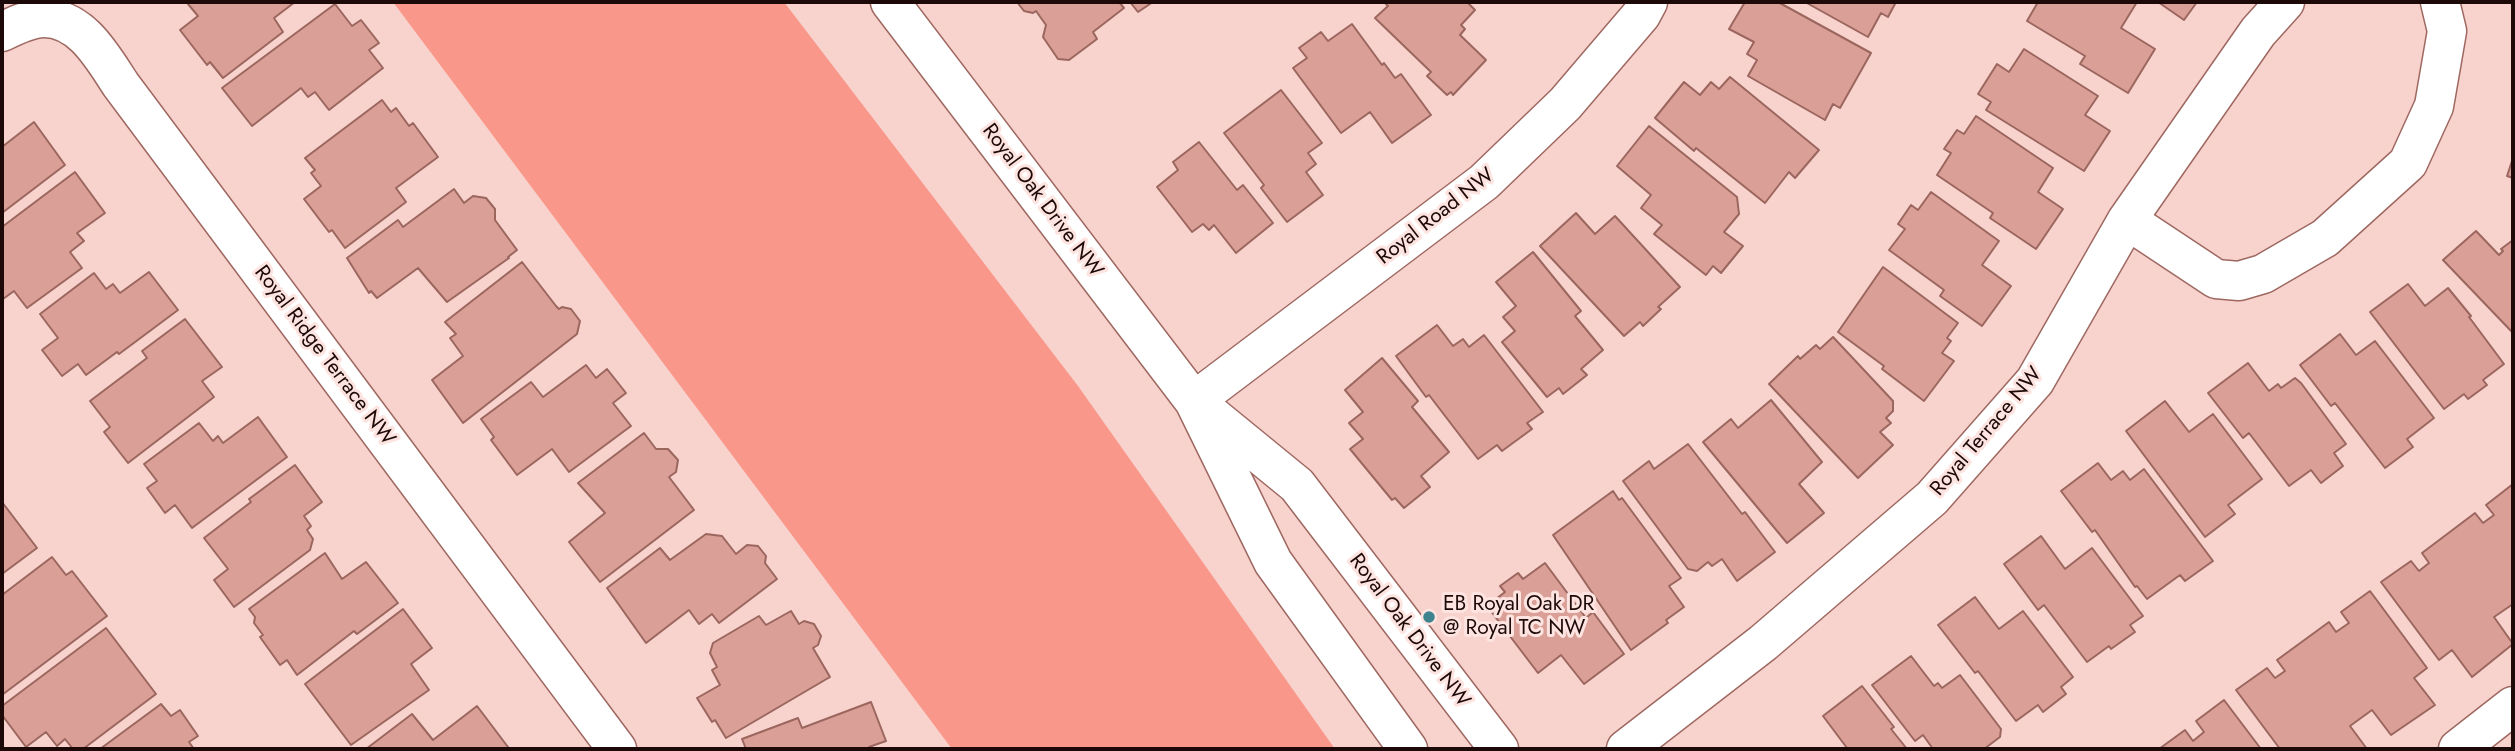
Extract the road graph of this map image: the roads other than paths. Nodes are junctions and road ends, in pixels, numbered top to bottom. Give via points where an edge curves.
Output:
1 (890, 2) edge
2 (1648, 2) edge
3 (2285, 2) edge
4 (2440, 2) edge
5 (2, 32) edge
6 (2127, 220) junction
7 (1194, 401) junction
8 (2513, 706) edge
9 (617, 749) edge
10 (1408, 749) edge
11 (1499, 749) edge
12 (1626, 749) edge
13 (2458, 749) edge

1 - 7 street, Royal Oak Drive NW
2 - 7 street, Royal Road NW via 1565,104 1484,182
3 - 6 street, Royal Terrace NW via 2258,32
4 - 6 street via 2447,31 2434,106 2408,163 2325,238 2263,274 2239,281 2216,279
5 - 9 street, Royal Ridge Terrace NW via 44,18 72,26 96,47
6 - 12 street, Royal Terrace NW via 2035,381 1932,498 1763,643
7 - 10 street, Royal Oak Drive NW via 1273,562
7 - 11 street, Royal Oak Drive NW via 1297,485
8 - 13 street

